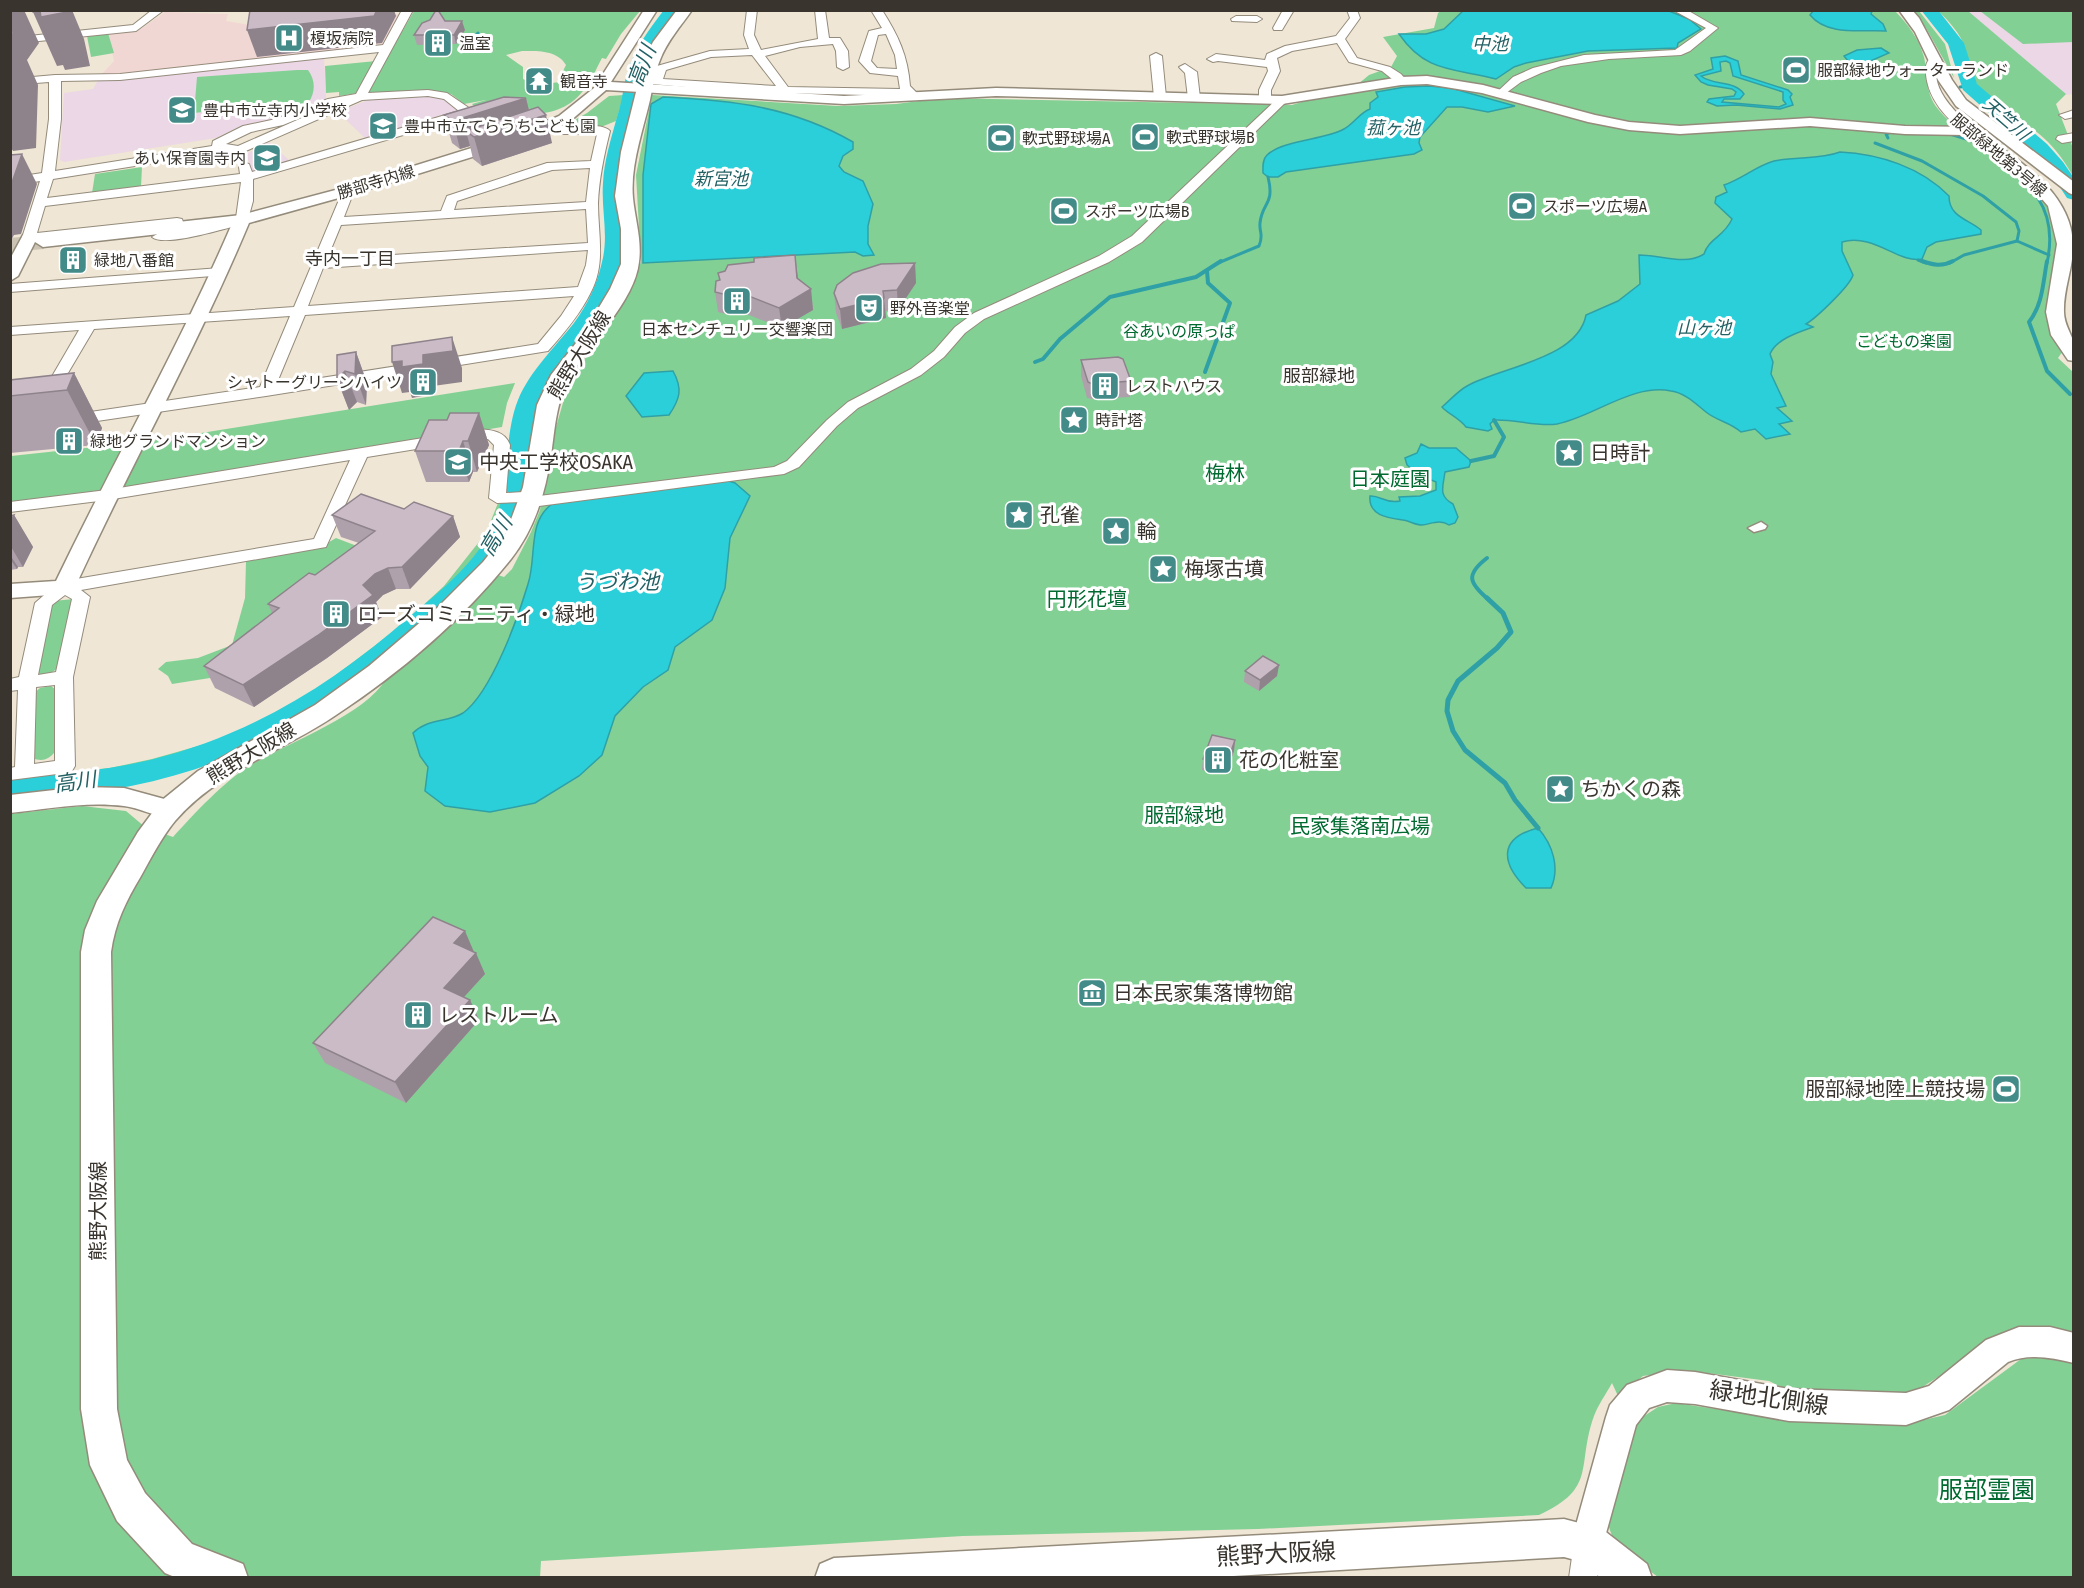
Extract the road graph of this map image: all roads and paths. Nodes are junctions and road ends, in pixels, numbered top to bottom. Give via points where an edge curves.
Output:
1 (159, 10) edge
2 (408, 10) edge
3 (651, 10) edge
4 (685, 10) edge
5 (752, 10) edge
6 (820, 10) edge
7 (876, 10) edge
8 (1288, 10) edge
9 (1352, 10) edge
10 (1678, 10) edge
11 (1905, 10) edge
12 (1257, 19) dead end
13 (1236, 20) edge
14 (1278, 28) dead end
15 (890, 30) junction
16 (1340, 39) junction
17 (10, 41) edge
18 (824, 41) junction
19 (386, 48) junction
20 (855, 50) junction
21 (755, 53) junction
22 (1156, 56) dead end
23 (1213, 59) dead end
24 (1935, 59) junction
25 (1271, 64) junction
26 (843, 67) dead end
27 (1185, 67) dead end
28 (904, 73) junction
29 (55, 78) junction
30 (1401, 81) junction
31 (10, 82) edge
32 (610, 87) junction
33 (645, 88) junction
34 (718, 90) junction
35 (784, 90) junction
36 (1502, 93) junction
37 (911, 94) junction
38 (360, 97) junction
39 (1160, 97) junction
40 (1194, 98) junction
41 (1265, 99) junction
42 (1282, 100) junction
43 (468, 112) junction
44 (499, 119) edge
45 (516, 120) edge
46 (551, 125) junction
47 (257, 126) junction
48 (1969, 131) junction
49 (273, 135) junction
50 (223, 148) junction
51 (239, 150) junction
52 (596, 164) junction
53 (49, 172) junction
54 (10, 174) edge
55 (248, 177) junction
56 (10, 182) edge
57 (2073, 190) edge
58 (348, 191) junction
59 (40, 203) junction
60 (592, 206) junction
61 (446, 214) junction
62 (242, 220) junction
63 (337, 221) junction
64 (32, 244) junction
65 (596, 246) junction
66 (319, 264) junction
67 (220, 272) junction
68 (10, 276) edge
69 (10, 288) edge
70 (585, 291) junction
71 (299, 312) junction
72 (196, 318) junction
73 (88, 325) junction
74 (10, 331) edge
75 (2073, 356) edge
76 (266, 392) junction
77 (150, 410) junction
78 (38, 413) edge
79 (56, 421) edge
80 (360, 455) junction
81 (110, 490) junction
82 (521, 498) junction
83 (10, 507) edge
84 (64, 587) junction
85 (10, 591) edge
86 (64, 677) junction
87 (19, 684) edge
88 (17, 773) edge
89 (10, 804) edge
90 (170, 809) junction
91 (2073, 1348) edge
92 (1585, 1560) edge
93 (937, 1575) edge
94 (229, 1578) edge
95 (834, 1578) edge
96 (1634, 1578) edge

1 - 17 street via 136,28
2 - 19 street
3 - 32 street, 勝部寺内線 via 638,27
4 - 33 main road, 熊野大阪線 via 661,42
5 - 21 street via 747,29
6 - 18 street
7 - 15 street
8 - 14 street
9 - 16 street via 1354,18
10 - 36 street via 1713,28 1677,52 1576,60 1519,77
11 - 24 street via 1922,32
12 - 13 street
15 - 20 street via 873,33 871,47
15 - 28 street via 900,49
16 - 25 street via 1279,51 1272,56
16 - 30 street via 1353,60 1388,69
18 - 20 street via 838,41
18 - 21 street
19 - 29 street via 120,77
19 - 38 street
20 - 26 street
20 - 28 street via 874,71
21 - 34 street via 710,54 661,68 656,82
21 - 35 street
22 - 39 street
23 - 25 street
24 - 48 street, 服部緑地第3号線 via 1931,64 1932,82 1938,98 1945,110
24 - 57 street via 1961,103
25 - 41 street via 1274,71
27 - 40 street via 1191,72
28 - 37 street via 904,87
29 - 31 street
29 - 53 street
30 - 36 street via 1453,82
30 - 42 street
32 - 33 street
32 - 46 street, 勝部寺内線
33 - 34 street
33 - 82 main road, 熊野大阪線 via 626,169 624,196 630,229 630,264 620,289 552,393
34 - 35 street
34 - 37 street via 844,100
35 - 37 street
36 - 48 street via 1593,119 1665,129 1810,122
37 - 39 street via 996,92
38 - 43 street via 428,93 447,96
38 - 47 street via 332,101 279,122
38 - 49 street
39 - 40 street
40 - 41 street
41 - 42 street
42 - 82 street via 1137,239 1104,259 979,316 916,372 853,405 793,464 778,471 539,501
43 - 44 street
43 - 55 street
45 - 46 street via 536,119
46 - 52 street via 562,130 604,131
46 - 58 street, 勝部寺内線
47 - 49 street
47 - 50 street via 219,141 217,144
48 - 75 street, 服部緑地第3号線 via 2035,182 2055,205 2065,252 2055,312 2060,335
49 - 51 street
50 - 51 street
50 - 53 street
51 - 55 street
52 - 60 street
52 - 61 street via 551,166 452,199
53 - 54 street
53 - 56 street
53 - 59 street
55 - 59 street
55 - 62 street
58 - 62 street, 勝部寺内線
58 - 63 street
59 - 64 street
60 - 61 street
60 - 65 street
61 - 63 street
62 - 64 street, 勝部寺内線
62 - 67 street
63 - 66 street
64 - 68 street
65 - 66 street
65 - 70 street
66 - 71 street
67 - 69 street
67 - 72 street
70 - 71 street
70 - 76 street via 543,348
71 - 72 street
71 - 76 street
72 - 73 street
72 - 77 street
73 - 74 street
73 - 78 street
76 - 77 street
77 - 79 street
77 - 81 street
80 - 81 street
80 - 82 street via 491,435 500,439 502,445 497,498
80 - 84 street via 320,543
81 - 83 street
81 - 84 street
82 - 90 main road, 熊野大阪線 via 518,532 492,567 391,664 322,712 214,772
84 - 85 street
84 - 86 street via 81,597
84 - 87 street via 44,603
86 - 87 street
86 - 88 street via 65,766
87 - 88 street
89 - 90 street via 81,796 124,797
90 - 94 main road, 熊野大阪線 via 108,905 98,933 99,1409 109,1465 131,1508 179,1559
91 - 92 street, 緑地北側線 via 2050,1342 2019,1342 1997,1351 1938,1399 1906,1409 1789,1405 1667,1386 1638,1396 1622,1417
92 - 93 main road, 熊野大阪線 via 1564,1538
92 - 96 main road, 熊野大阪線
93 - 95 main road, 熊野大阪線

